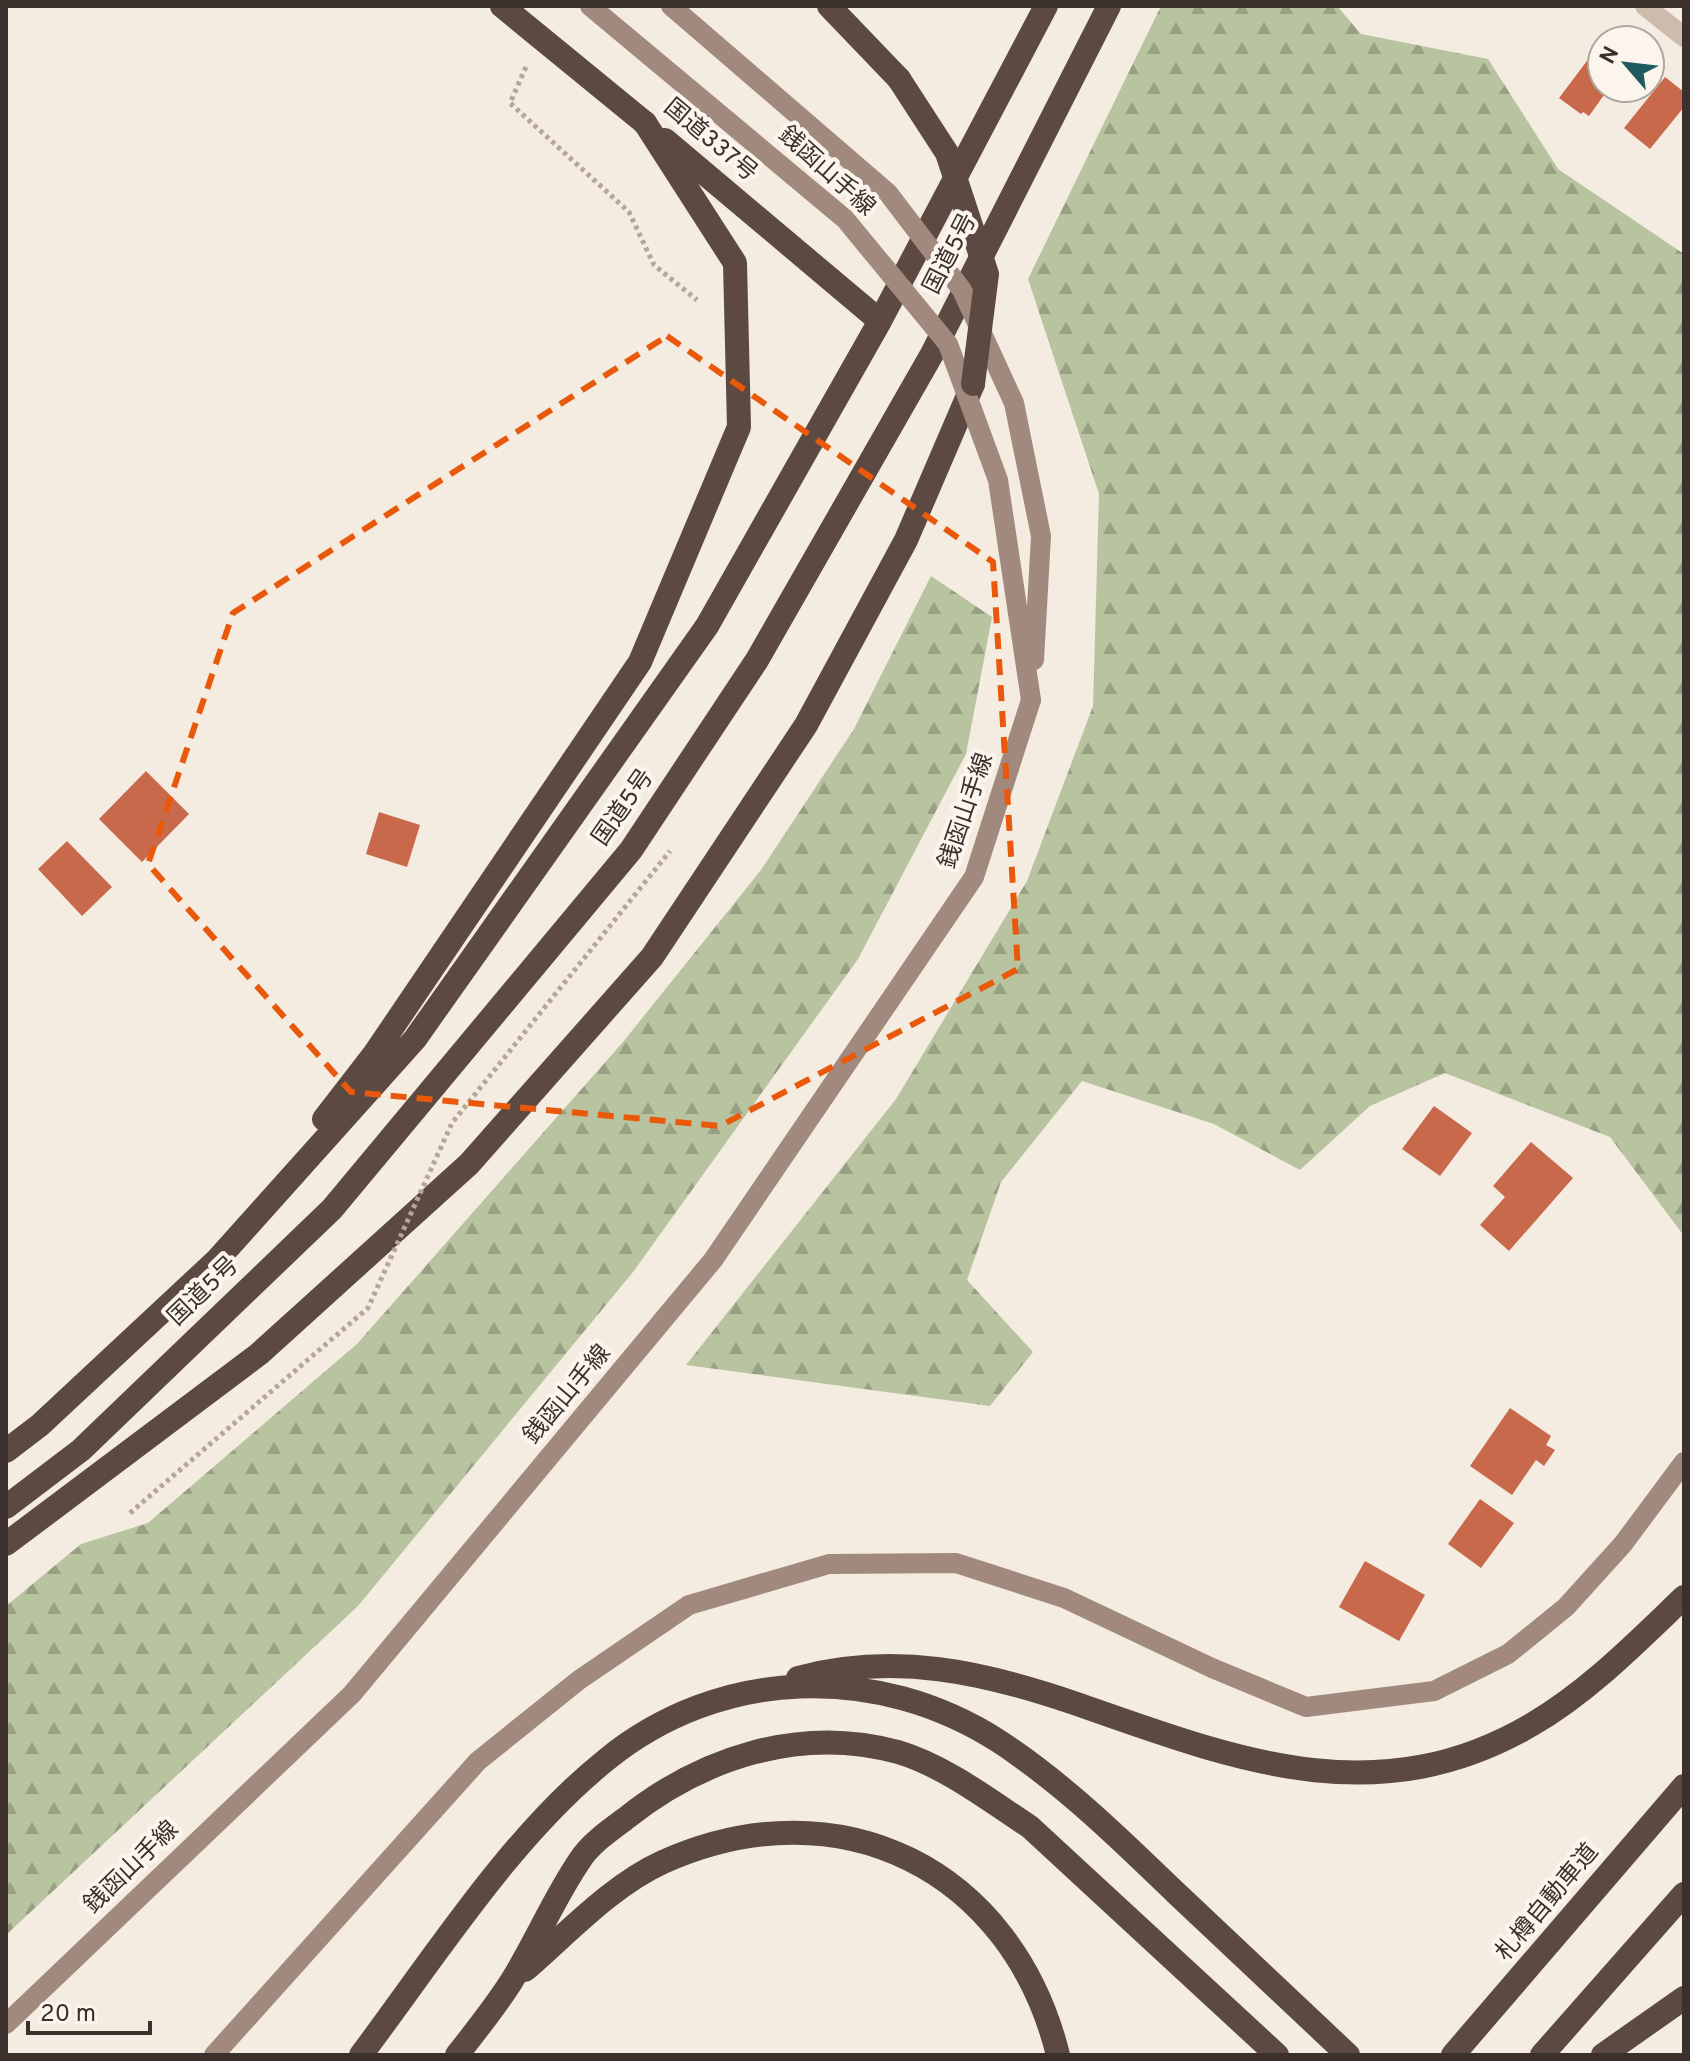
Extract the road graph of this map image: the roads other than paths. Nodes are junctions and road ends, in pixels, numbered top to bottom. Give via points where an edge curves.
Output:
1 (502, 6) edge
2 (590, 6) edge
3 (671, 6) edge
4 (829, 6) edge
5 (1046, 6) edge
6 (1109, 6) edge
7 (1645, 6) edge
8 (1684, 37) edge
9 (645, 123) junction
10 (880, 321) junction
11 (1031, 700) junction
12 (217, 1260) junction
13 (6, 1451) edge
14 (1684, 1462) edge
15 (6, 1507) edge
16 (6, 1544) edge
17 (1684, 1597) edge
18 (765, 1687) junction
19 (1684, 1786) edge
20 (1684, 1894) edge
21 (511, 1983) junction
22 (1684, 1998) edge
23 (6, 2024) edge
24 (214, 2055) edge
25 (361, 2055) edge
26 (457, 2055) edge
27 (1058, 2055) edge
28 (1277, 2055) edge
29 (1348, 2055) edge
30 (1453, 2055) edge
31 (1542, 2055) edge
32 (1603, 2055) edge

1 - 9 highway, 国道337号, bridge
2 - 11 street, 銭函山手線, bridge via 845,219 948,344 998,480
3 - 11 street, 銭函山手線, bridge via 888,193 962,290 1014,403 1041,536
4 - 16 highway, bridge via 899,79 947,153 987,274 973,384 906,540 806,725 652,957 469,1164 259,1354
5 - 10 highway, 国道5号
6 - 15 highway, 国道5号 via 917,380 757,660 631,850 332,1209 81,1450
7 - 8 street
9 - 10 highway, 国道337号
9 - 12 highway via 735,263 739,427 640,662 375,1053
10 - 12 highway, 国道5号 via 707,626 415,1039
11 - 23 street, 銭函山手線 via 974,877 713,1260 352,1694
12 - 13 highway, 国道5号
14 - 24 street via 1623,1544 1566,1607 1508,1654 1434,1691 1306,1707 1064,1598 956,1563 829,1564 689,1605 579,1680 478,1761
17 - 18 highway via 1615,1662 1531,1725 1478,1750 1398,1772 1348,1775 1247,1759 1033,1689 945,1667 859,1666
18 - 25 highway via 686,1711 607,1758 527,1836
18 - 29 highway via 871,1692 922,1703 998,1741 1089,1810
19 - 30 highway, 札樽自動車道
20 - 31 highway
21 - 26 highway
21 - 27 highway via 614,1893 662,1862 764,1833 853,1838 933,1871 968,1897 1008,1941 1035,1983
21 - 28 highway via 581,1857 656,1794 695,1771 736,1756 782,1746 869,1746 933,1768 1030,1827
22 - 32 highway

